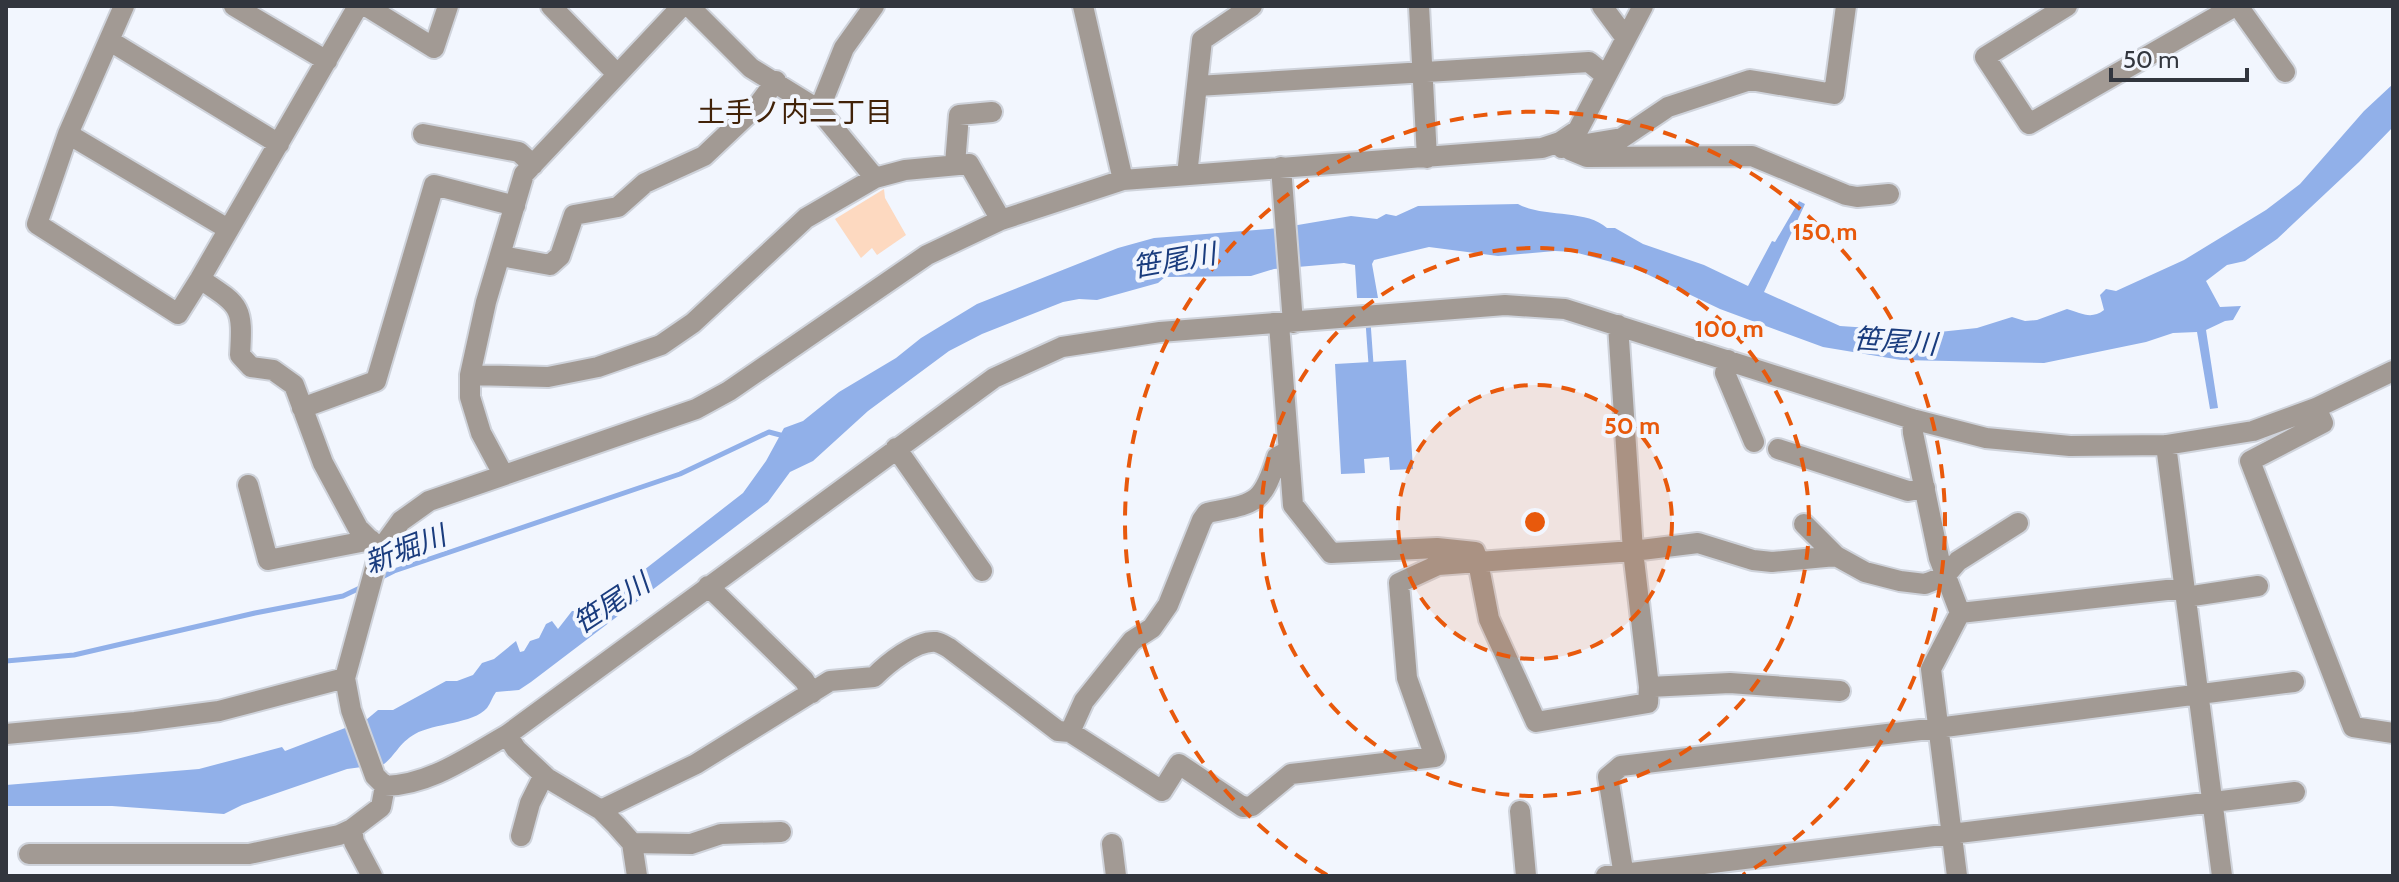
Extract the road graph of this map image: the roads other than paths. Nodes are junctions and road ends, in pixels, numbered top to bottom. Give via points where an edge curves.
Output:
1 (124, 6) edge
2 (234, 6) edge
3 (358, 6) edge
4 (366, 6) edge
5 (448, 6) edge
6 (551, 6) edge
7 (682, 6) edge
8 (689, 6) edge
9 (874, 6) edge
10 (1083, 6) edge
11 (1252, 6) edge
12 (1419, 6) edge
13 (1602, 6) edge
14 (1643, 6) edge
15 (1846, 6) edge
16 (2067, 6) edge
17 (2236, 6) edge
18 (2256, 15) edge
19 (1625, 37) junction
20 (110, 41) junction
21 (327, 61) junction
22 (1423, 72) junction
23 (2285, 72) dead end
24 (617, 74) junction
25 (1606, 76) junction
26 (776, 81) junction
27 (1197, 86) junction
28 (819, 110) junction
29 (992, 112) dead end
30 (68, 134) junction
31 (423, 134) dead end
32 (279, 144) junction
33 (1552, 148) junction
34 (1427, 158) junction
35 (955, 164) junction
36 (533, 165) junction
37 (1282, 173) junction
38 (1187, 175) junction
39 (875, 178) junction
40 (1123, 180) junction
41 (1889, 194) dead end
42 (515, 206) junction
43 (1001, 220) junction
44 (228, 229) junction
45 (501, 256) junction
46 (200, 279) junction
47 (1286, 323) junction
48 (1618, 325) junction
49 (1728, 360) junction
50 (2393, 371) edge
51 (470, 375) junction
52 (302, 408) junction
53 (2316, 408) junction
54 (1912, 419) junction
55 (1754, 442) dead end
56 (2166, 445) junction
57 (896, 448) junction
58 (1778, 449) dead end
59 (1288, 451) junction
60 (503, 474) junction
61 (248, 485) dead end
62 (1925, 488) junction
63 (2018, 523) dead end
64 (1804, 524) dead end
65 (375, 545) junction
66 (1633, 551) junction
67 (1836, 556) junction
68 (1478, 562) junction
69 (982, 571) dead end
70 (1945, 576) junction
71 (708, 586) junction
72 (2258, 586) dead end
73 (2185, 593) junction
74 (1960, 613) junction
75 (345, 678) junction
76 (2294, 682) dead end
77 (1649, 687) junction
78 (1840, 691) dead end
79 (812, 693) junction
80 (2197, 693) junction
81 (1937, 728) junction
82 (1070, 732) junction
83 (2393, 733) edge
84 (6, 734) edge
85 (507, 735) junction
86 (544, 775) junction
87 (380, 781) junction
88 (2295, 792) dead end
89 (2212, 803) junction
90 (601, 810) junction
91 (1520, 811) dead end
92 (352, 829) junction
93 (781, 832) dead end
94 (1953, 834) junction
95 (521, 836) dead end
96 (632, 843) junction
97 (1112, 844) dead end
98 (29, 854) dead end
99 (1618, 875) edge
100 (372, 876) edge
101 (637, 876) edge
102 (1116, 876) edge
103 (1526, 876) edge
104 (1957, 876) edge
105 (2222, 876) edge

1 - 20 street
2 - 21 street
3 - 21 street
4 - 5 street via 434,48
6 - 24 street
7 - 24 street
8 - 26 street via 751,68
9 - 28 street via 844,48
10 - 40 street
11 - 27 street via 1202,40
12 - 22 street
13 - 19 street
14 - 19 street
15 - 33 street via 1834,94 1750,80 1668,107 1622,138
16 - 17 street via 1985,57 2029,124
17 - 18 street
18 - 23 street
19 - 25 street
20 - 30 street
20 - 32 street
21 - 32 street
22 - 25 street via 1589,62
22 - 27 street
22 - 34 street
24 - 36 street
25 - 33 street via 1578,130
26 - 28 street
26 - 45 street via 704,156 645,183 618,207 574,215 560,256 550,265
27 - 38 street
28 - 39 street
29 - 35 street via 959,115
30 - 44 street
30 - 46 street via 37,224 178,314
31 - 36 street via 519,152
32 - 44 street
33 - 34 street
33 - 41 street via 1587,157 1752,156 1846,195
34 - 37 street
35 - 39 street
35 - 43 street via 969,164
36 - 42 street via 524,174
37 - 38 street
37 - 47 street via 1291,301
38 - 40 street
39 - 51 street via 806,218 693,323 661,345 598,367 548,377
40 - 43 street
42 - 45 street
42 - 52 street via 434,185 376,381
43 - 60 street via 927,255 696,409
44 - 46 street
45 - 51 street
46 - 52 street via 229,298 242,318 240,355 251,367 273,370 294,385
47 - 48 street via 1505,305 1565,309
47 - 57 street via 1160,332 1062,347 994,378
47 - 59 street
48 - 49 street
48 - 66 street
49 - 54 street
49 - 55 street via 1725,373
50 - 53 street
51 - 60 street via 470,397 481,433
52 - 65 street via 323,463 358,528
53 - 56 street via 2253,431
53 - 83 street via 2323,423 2250,461 2353,727
54 - 56 street via 1986,438 2070,446
54 - 62 street
56 - 73 street
57 - 69 street
57 - 71 street
58 - 62 street via 1908,491
59 - 68 street via 1293,505 1331,553 1437,548 1475,552
59 - 82 street via 1277,457 1260,497 1207,513 1168,605 1084,701
60 - 65 street via 429,501
61 - 65 street via 268,560
62 - 70 street
63 - 70 street via 1958,561
64 - 67 street
65 - 75 street
66 - 67 street via 1698,543 1772,562
66 - 68 street
66 - 77 street
67 - 70 street via 1865,572 1900,581 1925,584
68 - 77 street via 1489,619 1536,722 1648,703
68 - 82 street via 1438,565 1399,583 1407,678 1435,757 1291,774 1252,806 1243,807 1179,764 1162,791
70 - 74 street
71 - 79 street
71 - 85 street
72 - 73 street
73 - 74 street
73 - 80 street
74 - 81 street via 1931,669
75 - 84 street via 219,711
75 - 87 street via 351,710
76 - 80 street
77 - 78 street via 1730,683
79 - 82 street via 830,681 874,677 920,645 936,642 1058,731
79 - 90 street via 696,764
80 - 81 street
80 - 89 street
81 - 94 street
81 - 99 street via 1621,766 1608,777
85 - 86 street
85 - 87 street via 442,772 407,785
86 - 90 street
86 - 95 street
87 - 92 street via 381,807
88 - 89 street
89 - 94 street
89 - 105 street
90 - 96 street
91 - 103 street
92 - 98 street via 249,854
92 - 100 street
93 - 96 street via 721,834 691,844
94 - 99 street
94 - 104 street
96 - 101 street
97 - 102 street

